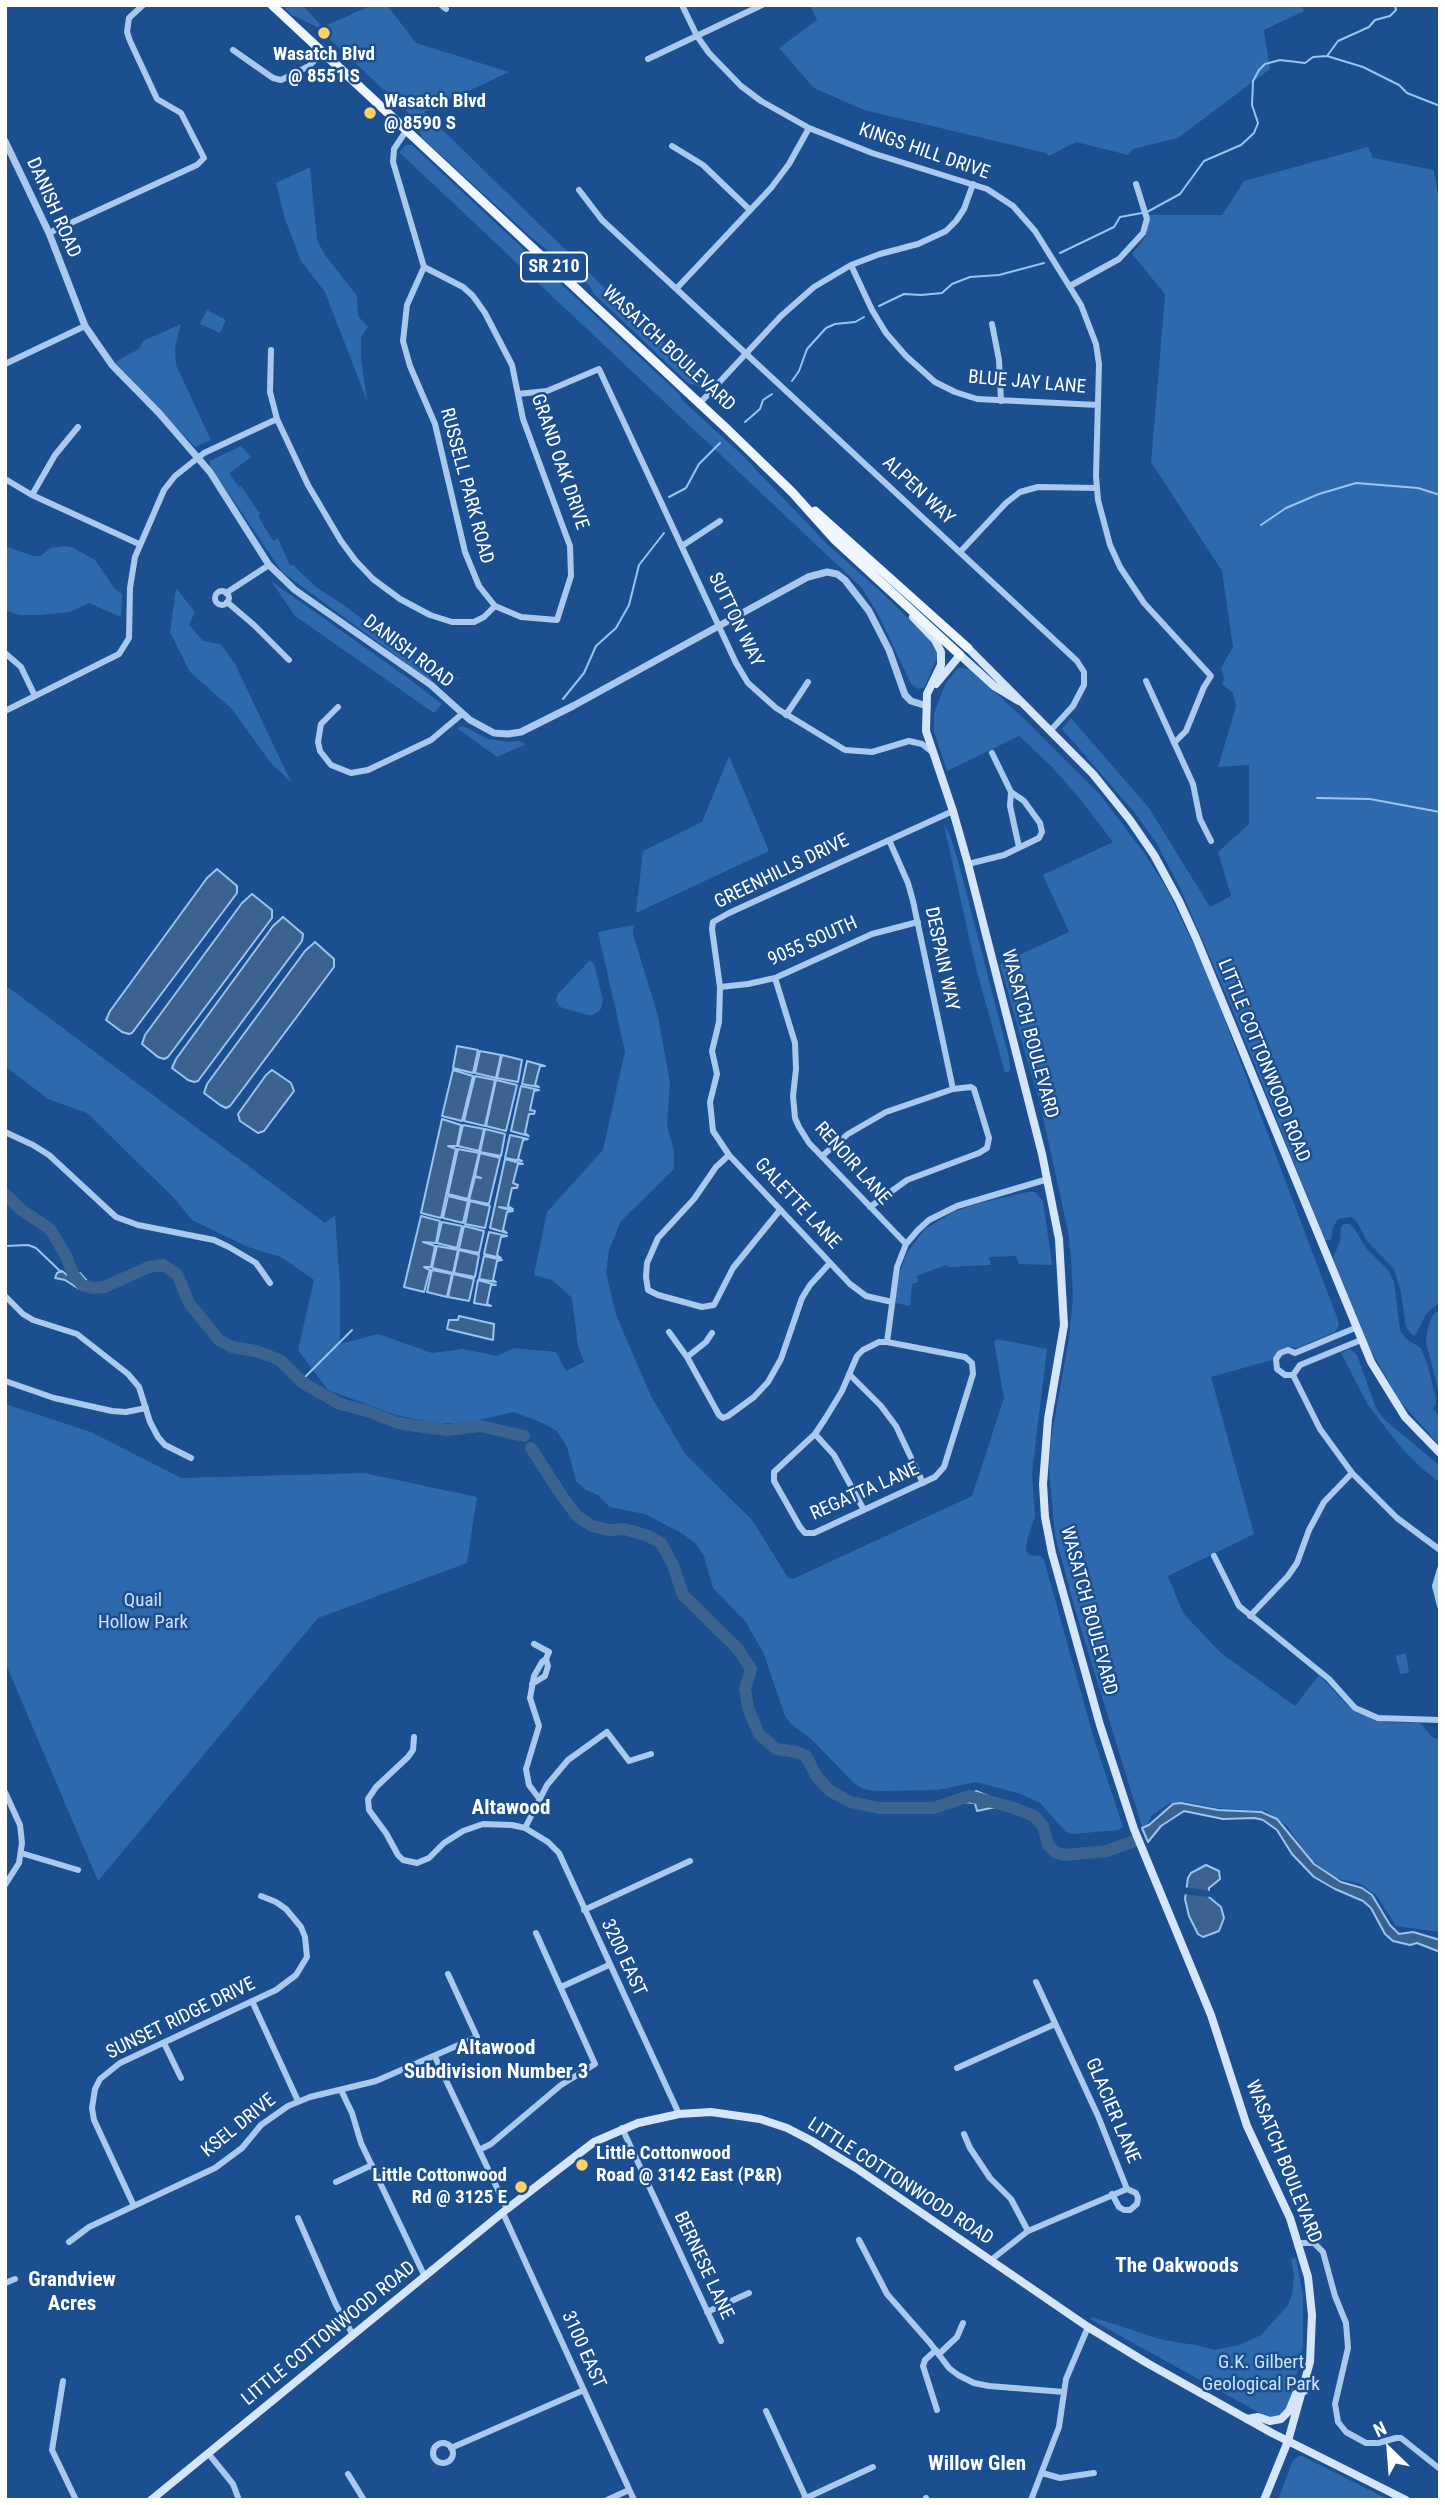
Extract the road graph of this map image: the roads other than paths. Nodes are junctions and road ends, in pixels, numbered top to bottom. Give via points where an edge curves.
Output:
1 (142, 5) edge
2 (272, 5) edge
3 (682, 5) edge
4 (762, 5) edge
5 (697, 36) junction
6 (233, 50) dead end
7 (322, 52) junction
8 (648, 60) dead end
9 (808, 128) junction
10 (406, 131) junction
11 (5, 141) edge
12 (672, 146) dead end
13 (973, 184) junction
14 (1136, 184) dead end
15 (579, 190) dead end
16 (750, 209) junction
17 (49, 233) junction
18 (851, 265) junction
19 (424, 267) junction
20 (1070, 286) junction
21 (677, 288) junction
22 (992, 324) dead end
23 (85, 326) junction
24 (271, 350) dead end
25 (747, 352) junction
26 (5, 364) edge
27 (519, 394) junction
28 (1001, 401) junction
29 (700, 403) junction
30 (1098, 405) junction
31 (277, 419) junction
32 (78, 427) dead end
33 (198, 458) junction
34 (5, 479) edge
35 (1097, 488) junction
36 (32, 495) junction
37 (720, 521) dead end
38 (139, 544) junction
39 (682, 546) junction
40 (960, 552) junction
41 (269, 565) junction
42 (226, 593) junction
43 (902, 597) junction
44 (227, 603) junction
45 (495, 606) junction
46 (719, 627) junction
47 (964, 652) junction
48 (5, 653) edge
49 (289, 660) dead end
50 (1146, 681) dead end
51 (808, 682) dead end
52 (34, 696) junction
53 (926, 706) junction
54 (338, 707) dead end
55 (5, 711) edge
56 (462, 714) junction
57 (786, 715) junction
58 (1051, 730) junction
59 (1174, 743) junction
60 (932, 752) junction
61 (992, 753) dead end
62 (1011, 792) junction
63 (954, 811) junction
64 (889, 840) junction
65 (1211, 841) dead end
66 (1019, 847) junction
67 (968, 864) junction
68 (918, 922) junction
69 (775, 978) junction
70 (720, 986) junction
71 (953, 1089) junction
72 (709, 1102) joint
73 (5, 1132) edge
74 (729, 1155) junction
75 (822, 1156) junction
76 (1048, 1179) junction
77 (870, 1207) junction
78 (780, 1210) junction
79 (906, 1244) junction
80 (830, 1263) junction
81 (270, 1283) dead end
82 (5, 1296) edge
83 (892, 1302) junction
84 (1355, 1328) junction
85 (669, 1332) dead end
86 (712, 1333) dead end
87 (1361, 1340) junction
88 (887, 1342) junction
89 (687, 1357) junction
90 (849, 1374) junction
91 (1293, 1375) junction
92 (5, 1381) edge
93 (146, 1408) junction
94 (815, 1434) junction
95 (1440, 1453) edge
96 (191, 1458) dead end
97 (1352, 1474) junction
98 (923, 1483) junction
99 (864, 1510) junction
100 (1440, 1550) edge
101 (1214, 1556) dead end
102 (1440, 1569) edge
103 (1440, 1606) edge
104 (1250, 1616) junction
105 (534, 1644) dead end
106 (1440, 1720) edge
107 (414, 1737) dead end
108 (651, 1754) dead end
109 (5, 1792) edge
110 (538, 1797) junction
111 (525, 1828) junction
112 (21, 1853) junction
113 (690, 1861) dead end
114 (78, 1870) dead end
115 (5, 1885) edge
116 (261, 1896) dead end
117 (584, 1910) junction
118 (536, 1933) dead end
119 (609, 1965) junction
120 (448, 1973) dead end
121 (1036, 1982) dead end
122 (561, 1987) junction
123 (252, 2001) junction
124 (1055, 2024) junction
125 (164, 2043) junction
126 (435, 2057) junction
127 (957, 2068) dead end
128 (181, 2078) dead end
129 (341, 2090) junction
130 (298, 2101) junction
131 (679, 2114) junction
132 (622, 2128) junction
133 (964, 2134) dead end
134 (479, 2150) junction
135 (372, 2165) junction
136 (336, 2182) dead end
137 (1127, 2189) junction
138 (1112, 2194) junction
139 (134, 2206) junction
140 (505, 2211) junction
141 (298, 2218) dead end
142 (1028, 2231) junction
143 (859, 2240) dead end
144 (69, 2242) dead end
145 (1300, 2243) junction
146 (991, 2260) junction
147 (425, 2277) junction
148 (15, 2279) dead end
149 (5, 2283) edge
150 (748, 2293) dead end
151 (707, 2312) junction
152 (963, 2323) dead end
153 (1088, 2327) junction
154 (353, 2335) junction
155 (721, 2341) dead end
156 (937, 2352) junction
157 (63, 2381) dead end
158 (584, 2390) junction
159 (1304, 2391) junction
160 (1064, 2392) junction
161 (937, 2410) dead end
162 (766, 2411) dead end
163 (1247, 2419) junction
164 (1288, 2441) junction
165 (451, 2448) dead end
166 (208, 2453) junction
167 (873, 2468) dead end
168 (1440, 2469) edge
169 (1042, 2473) junction
170 (1094, 2473) dead end
171 (348, 2474) dead end
172 (629, 2490) junction
173 (804, 2499) edge
174 (1266, 2499) edge
175 (76, 2500) edge
176 (151, 2500) edge
177 (239, 2500) edge
178 (363, 2500) edge
179 (607, 2500) edge
180 (634, 2500) edge
181 (1031, 2500) edge
182 (1406, 2500) edge

1 - 17 street via 129,18 130,41 157,99 181,113 204,158
2 - 7 main road, WASATCH BOULEVARD / SR 210
3 - 5 street, KINGS HILL DRIVE
4 - 5 street
5 - 8 street
5 - 9 street, KINGS HILL DRIVE via 741,86
6 - 7 street via 281,80
7 - 10 main road, WASATCH BOULEVARD / SR 210
9 - 13 street, KINGS HILL DRIVE
9 - 16 street via 789,163
10 - 19 street via 394,149 393,162
10 - 29 main road, WASATCH BOULEVARD / SR 210
11 - 17 street, DANISH ROAD
12 - 16 street via 702,165
13 - 18 street via 964,209 946,231
13 - 20 street, KINGS HILL DRIVE via 1001,196 1025,217
14 - 20 street via 1147,219 1143,233 1125,254
15 - 21 street, ALPEN WAY via 603,220
16 - 21 street
17 - 23 street, DANISH ROAD
18 - 25 street via 797,301
18 - 28 street, BLUE JAY LANE via 878,322 918,369 955,393
19 - 27 street, GRAND OAK DRIVE via 463,287 479,303 512,365
19 - 45 street, RUSSELL PARK ROAD via 404,317 406,356 435,424 469,564
20 - 30 street, KINGS HILL DRIVE via 1096,344
21 - 25 street, ALPEN WAY
22 - 28 street
23 - 26 street
23 - 33 street, DANISH ROAD via 112,365
24 - 31 street via 270,391
25 - 29 street
25 - 40 street, ALPEN WAY
27 - 39 street, SUTTON WAY via 547,391 599,369 644,454
27 - 45 street, GRAND OAK DRIVE via 523,419 570,546 571,576 557,620 521,617
28 - 30 street, BLUE JAY LANE
29 - 43 main road, WASATCH BOULEVARD / SR 210 via 792,492 841,532
30 - 35 street, KINGS HILL DRIVE
31 - 33 street
31 - 45 street via 327,519 373,579 400,600 452,622 474,622
32 - 36 street
33 - 38 street via 164,489
33 - 41 street, DANISH ROAD
34 - 36 street
35 - 40 street via 1038,486 1020,492
35 - 59 street, KINGS HILL DRIVE via 1110,545 1131,586 1212,676 1186,731
36 - 38 street
37 - 39 street
38 - 52 street via 131,575 131,629 126,646 111,660
39 - 46 street, SUTTON WAY
40 - 58 street, ALPEN WAY via 1081,666 1085,679 1080,694
41 - 42 street
41 - 56 street, DANISH ROAD via 295,590 431,685
42 - 44 street
42 - 44 street via 219,592 215,599
43 - 47 main road, WASATCH BOULEVARD / SR 210 via 931,613
43 - 53 main road, WASATCH BOULEVARD via 941,652
44 - 49 street
46 - 53 street, DANISH ROAD via 811,576 837,574 858,595 876,624 905,695
46 - 56 street, DANISH ROAD via 521,732 494,733
46 - 57 street, SUTTON WAY via 748,683
47 - 53 main road via 939,679
47 - 58 main road, LITTLE COTTONWOOD ROAD / SR 210 via 994,686 1022,702
48 - 52 street via 21,667
50 - 59 street
51 - 57 street
52 - 55 street
53 - 60 main road, WASATCH BOULEVARD
54 - 56 street via 321,724 318,742 331,765 351,773 368,770 431,740
57 - 60 street, SUTTON WAY via 850,751 872,752 915,741
58 - 84 main road, LITTLE COTTONWOOD ROAD / SR 210 via 1130,820 1179,901
59 - 65 street
60 - 63 main road, WASATCH BOULEVARD
61 - 62 street
62 - 66 street
62 - 66 street via 1024,801 1042,832
63 - 64 street, GREENHILLS DRIVE
63 - 67 main road, WASATCH BOULEVARD
64 - 68 street, DESPAIN WAY via 908,883
64 - 70 street, GREENHILLS DRIVE via 713,922
66 - 67 street
67 - 76 main road, WASATCH BOULEVARD
68 - 69 street, 9055 SOUTH via 860,939
68 - 71 street, DESPAIN WAY
69 - 70 street, 9055 SOUTH
69 - 75 street, RENOIR LANE via 795,1043 795,1118
70 - 72 street, GREENHILLS DRIVE via 712,1051 717,1074
71 - 75 street via 864,1123
71 - 77 street via 971,1087 976,1092 989,1138 986,1148 907,1180
72 - 74 street, GALETTE LANE via 713,1131
73 - 81 street via 48,1155 116,1217 214,1240 256,1263
74 - 78 street, GALETTE LANE
74 - 78 street via 658,1238 646,1277 652,1292 702,1307 714,1306 733,1268
75 - 77 street, RENOIR LANE
76 - 79 street via 942,1213
76 - 145 main road, WASATCH BOULEVARD via 1059,1239 1064,1310 1044,1462 1044,1510 1052,1553 1134,1829 1211,2015 1247,2126
77 - 79 street, RENOIR LANE
78 - 80 street, GALETTE LANE
79 - 83 street
80 - 83 street, GALETTE LANE via 858,1291
80 - 89 street via 802,1298 775,1371 737,1411 723,1418 719,1415
82 - 93 street via 33,1320 77,1334 120,1368 139,1387
83 - 88 street
84 - 87 main road, LITTLE COTTONWOOD ROAD / SR 210
84 - 91 street via 1295,1353 1280,1353 1276,1369 1282,1375
85 - 89 street
86 - 89 street
87 - 91 street via 1300,1365
87 - 95 main road, LITTLE COTTONWOOD ROAD / SR 210 via 1397,1406
88 - 90 street via 863,1350
88 - 98 street, REGATTA LANE via 965,1357 974,1368 943,1470
90 - 94 street
90 - 98 street via 896,1426
91 - 97 street via 1320,1429
92 - 93 street via 111,1411
93 - 96 street via 165,1445
94 - 99 street via 834,1455
94 - 99 street, REGATTA LANE via 774,1476 800,1527 805,1533 814,1533
97 - 100 street via 1397,1518
97 - 104 street via 1324,1502 1288,1576
98 - 99 street, REGATTA LANE
101 - 104 street via 1239,1606
102 - 103 street via 1435,1586
104 - 106 street via 1321,1672 1354,1708 1378,1718
105 - 110 street via 549,1652 538,1668 530,1698 539,1726 526,1769 529,1785
107 - 111 street via 408,1757 368,1799 369,1811 404,1860 417,1863 429,1858 472,1827
108 - 110 street via 629,1761 607,1732 568,1760
109 - 112 street via 20,1825
110 - 111 street
111 - 117 street, 3200 EAST via 559,1853
112 - 114 street
112 - 115 street
113 - 117 street
116 - 123 street, SUNSET RIDGE DRIVE via 286,1909 301,1927 307,1957 287,1983
117 - 119 street, 3200 EAST
118 - 122 street
119 - 122 street
119 - 131 street, 3200 EAST
120 - 126 street, KSEL DRIVE via 477,2038
121 - 124 street, GLACIER LANE
122 - 134 street via 595,2064
123 - 125 street, SUNSET RIDGE DRIVE
123 - 130 street
124 - 127 street
124 - 137 street, GLACIER LANE
125 - 128 street
125 - 139 street, SUNSET RIDGE DRIVE via 109,2070 100,2079 92,2101 98,2130
126 - 129 street, KSEL DRIVE
126 - 134 street, 3100 EAST
129 - 130 street, KSEL DRIVE
129 - 135 street
130 - 139 street, KSEL DRIVE via 275,2113 215,2168
131 - 132 main road, LITTLE COTTONWOOD ROAD
131 - 146 main road, LITTLE COTTONWOOD ROAD via 734,2114 787,2128 850,2164
132 - 140 main road, LITTLE COTTONWOOD ROAD via 582,2151
132 - 151 street, BERNESE LANE
133 - 142 street
134 - 140 street, 3100 EAST
135 - 136 street
135 - 147 street
137 - 138 street, GLACIER LANE
137 - 138 street via 1138,2198 1130,2210 1119,2207
138 - 142 street, GLACIER LANE
139 - 144 street, KSEL DRIVE
140 - 147 main road, LITTLE COTTONWOOD ROAD
140 - 158 street, 3100 EAST
141 - 154 street
142 - 146 street, GLACIER LANE
143 - 156 street via 887,2294
145 - 159 main road, WASATCH BOULEVARD via 1312,2315
145 - 168 street via 1314,2243 1323,2252 1346,2323 1349,2348 1335,2404 1338,2422 1366,2443 1401,2438
146 - 153 main road, LITTLE COTTONWOOD ROAD
147 - 154 main road, LITTLE COTTONWOOD ROAD
148 - 149 street
150 - 151 street
151 - 155 street, BERNESE LANE
152 - 156 street via 957,2337
153 - 160 street
153 - 163 main road, LITTLE COTTONWOOD ROAD
154 - 166 main road, LITTLE COTTONWOOD ROAD
156 - 160 street via 949,2368 974,2383
156 - 161 street via 923,2366
157 - 175 street via 52,2450
158 - 165 street
158 - 172 street, 3100 EAST
159 - 163 main road via 1296,2394 1282,2419
159 - 164 main road, WASATCH BOULEVARD
160 - 169 street via 1062,2416
162 - 173 street
163 - 164 main road, LITTLE COTTONWOOD ROAD
164 - 174 main road, WASATCH BOULEVARD
164 - 182 main road, LITTLE COTTONWOOD ROAD
166 - 176 main road, LITTLE COTTONWOOD ROAD
166 - 177 street via 233,2484
167 - 173 street
169 - 170 street via 1060,2478
169 - 181 street
171 - 178 street
172 - 179 street
172 - 180 street, 3100 EAST

